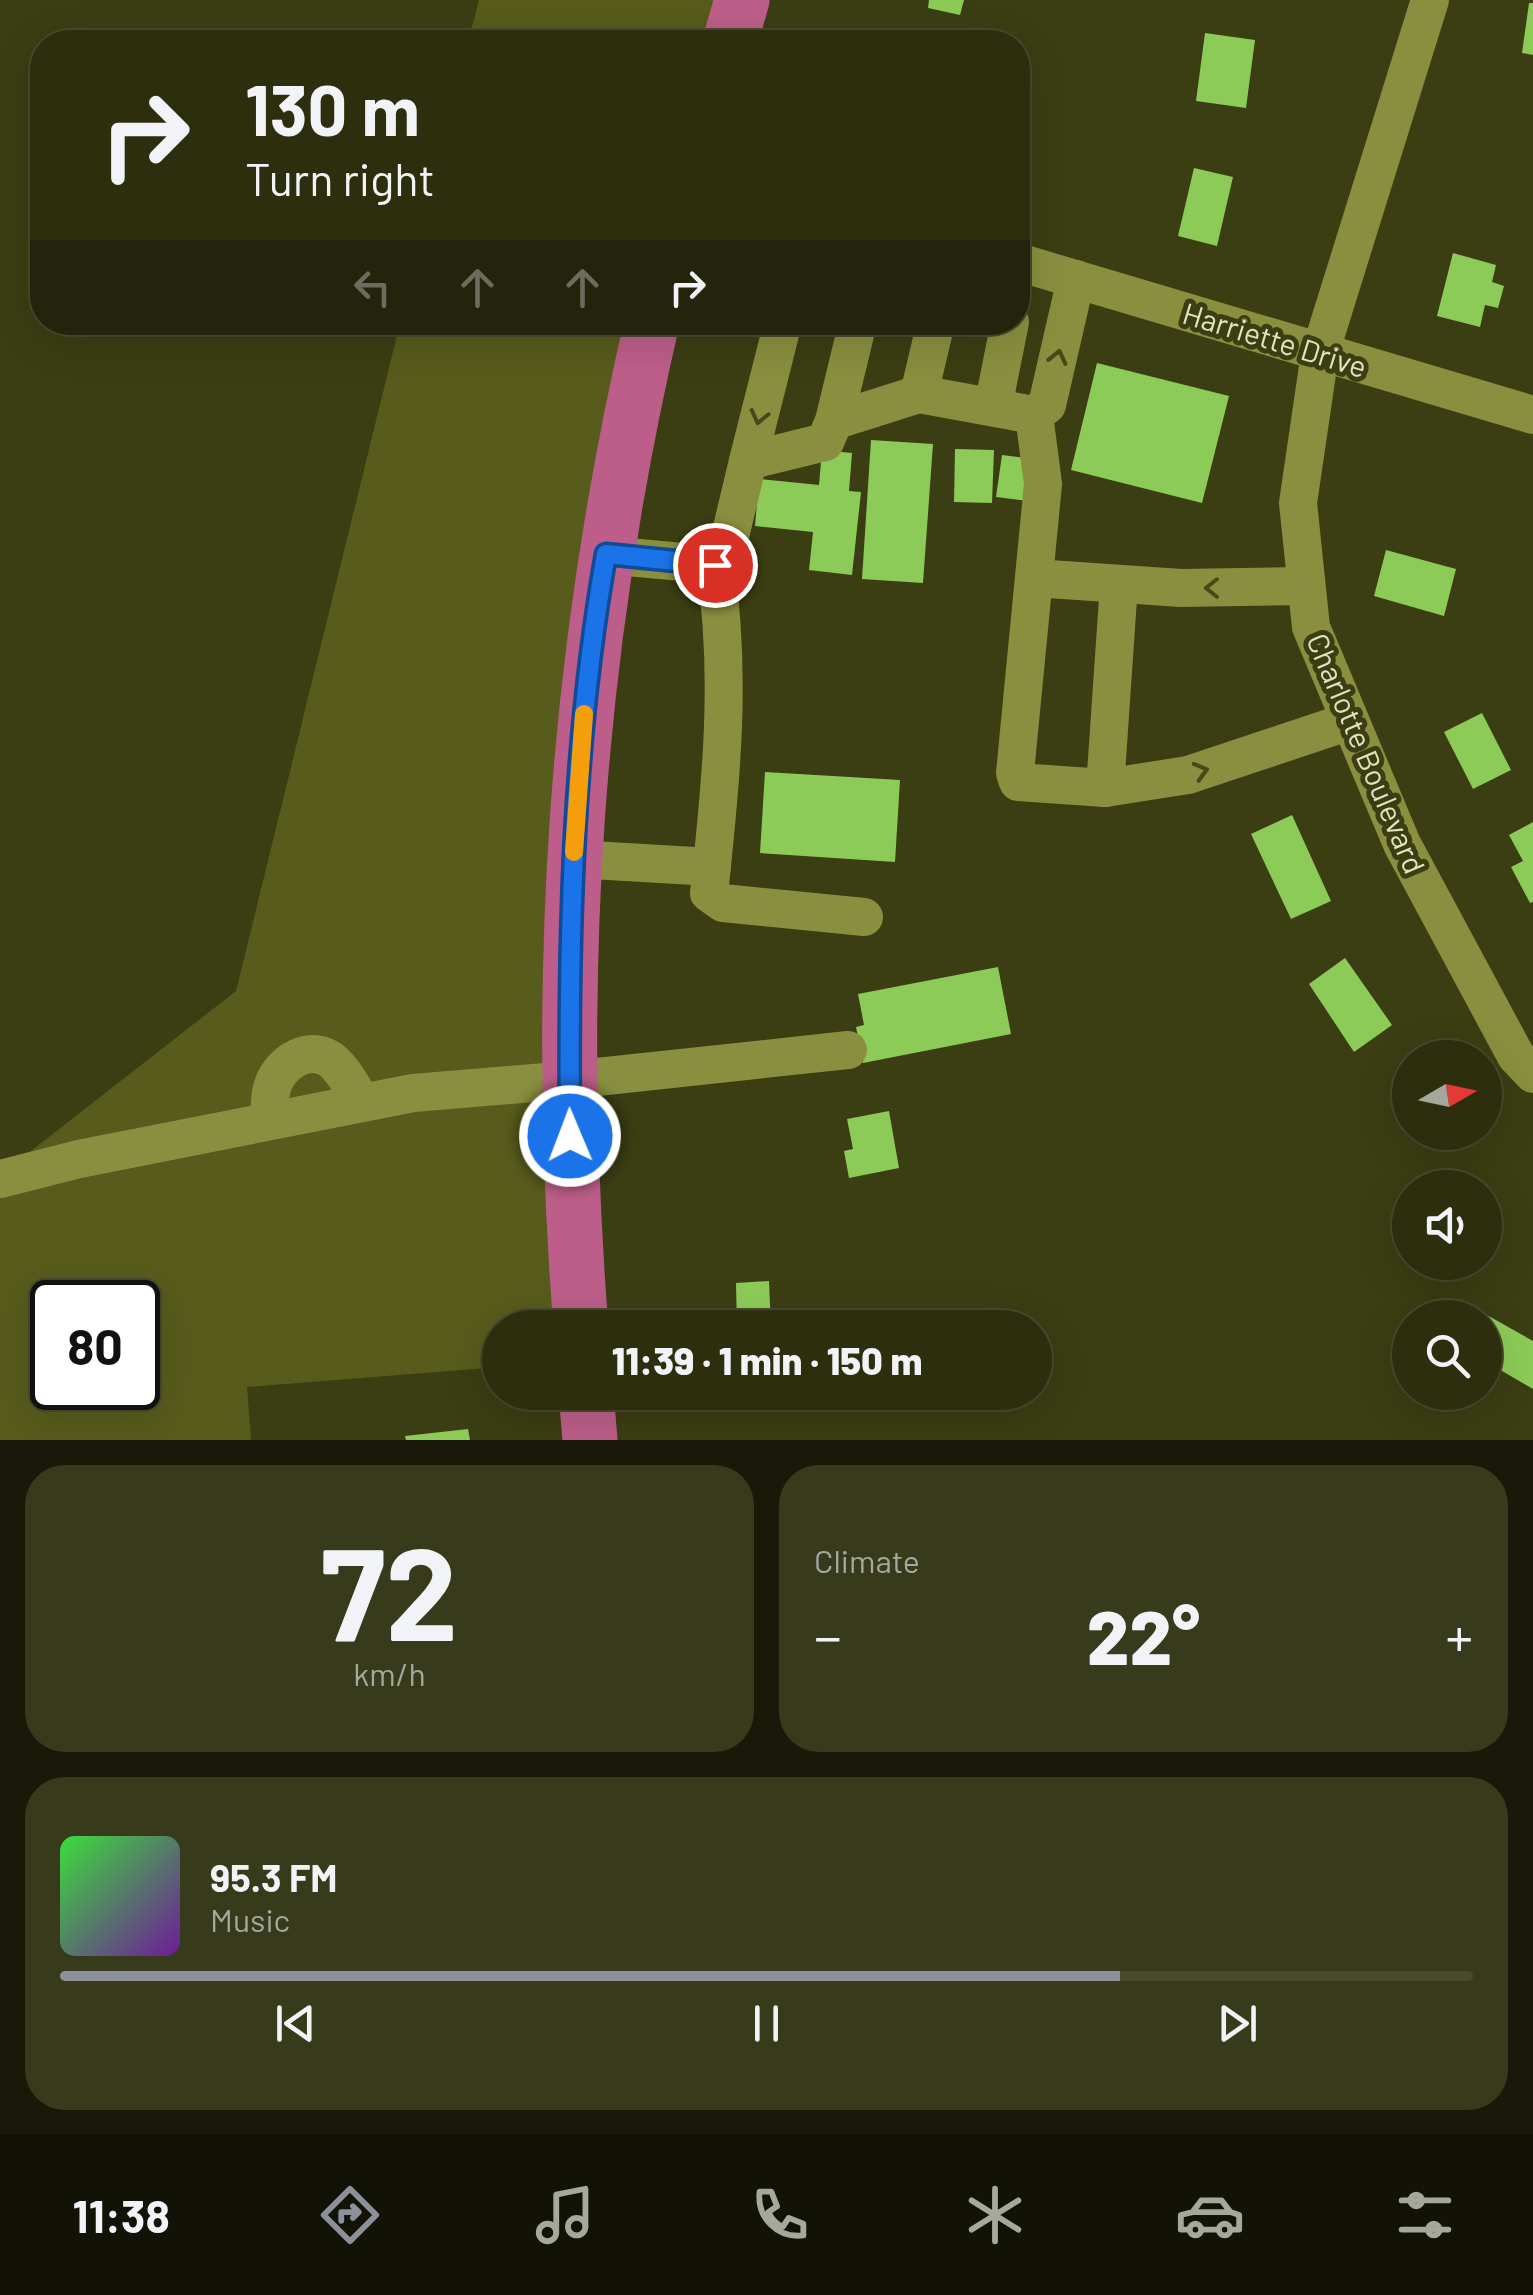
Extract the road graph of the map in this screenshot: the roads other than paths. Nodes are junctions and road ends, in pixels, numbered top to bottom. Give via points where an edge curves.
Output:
1 (742, 0) edge
2 (1430, 0) edge
3 (733, 30) edge
4 (1030, 273) edge
5 (1076, 279) junction
6 (649, 335) edge
7 (780, 335) edge
8 (855, 335) edge
9 (933, 335) edge
10 (1007, 335) edge
11 (1320, 353) junction
12 (919, 394) junction
13 (992, 408) junction
14 (1034, 415) junction
15 (1533, 415) edge
16 (834, 421) junction
17 (748, 461) junction
18 (606, 554) junction
19 (715, 565) junction
20 (1034, 578) junction
21 (1118, 584) junction
22 (1306, 586) junction
23 (1350, 721) junction
24 (1105, 788) junction
25 (574, 859) junction
26 (712, 868) junction
27 (864, 918) dead end
28 (848, 1050) dead end
29 (1533, 1074) edge
30 (569, 1080) junction
31 (362, 1102) junction
32 (269, 1120) junction
33 (0, 1179) edge
34 (580, 1310) edge
35 (588, 1410) edge
36 (590, 1440) edge

1 - 3 highway
2 - 11 street, Charlotte Boulevard
4 - 5 street, Harriette Drive
5 - 11 street, Harriette Drive
14 -> 5 street via 1047,404
6 - 18 highway
7 -> 17 street
8 - 16 street
9 - 12 street
10 - 13 street
11 - 15 street, Harriette Drive
11 - 22 street, Charlotte Boulevard via 1298,503
12 - 13 street
12 - 16 street
13 - 14 street
14 - 20 street via 1044,484
16 - 17 street via 825,442
17 - 19 street via 726,553
18 - 19 street
18 - 25 highway via 585,703
19 - 26 street via 724,623 723,763
20 - 21 street
20 - 24 street via 1015,774 1018,782
22 -> 21 street
21 - 24 street
22 - 23 street, Charlotte Boulevard via 1310,627
24 -> 23 street via 1188,775
23 - 29 street, Charlotte Boulevard via 1402,844 1516,1056
25 - 26 street
25 - 30 highway
26 - 27 street via 709,893 723,903
28 - 30 street
30 - 31 street
30 - 34 highway
31 - 32 street
31 - 32 street via 337,1066 310,1054 290,1062 276,1079
32 - 33 street
35 - 36 highway

